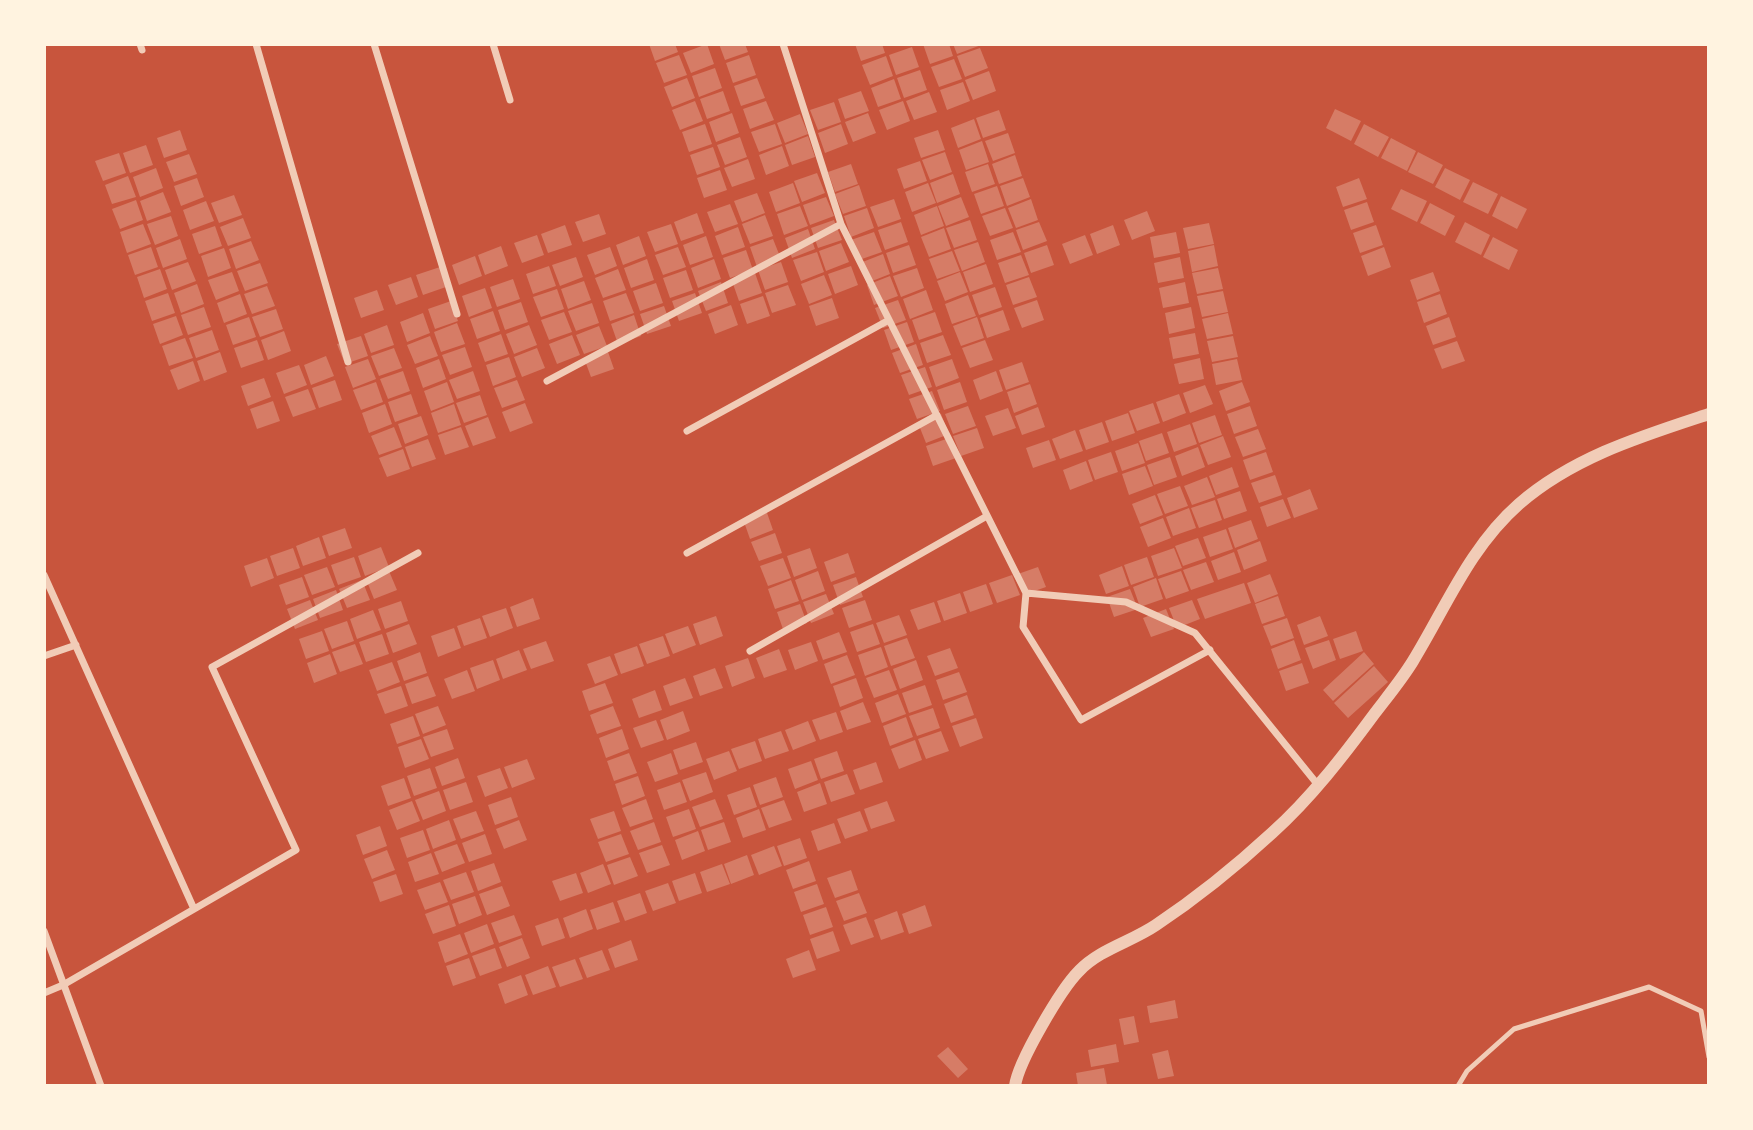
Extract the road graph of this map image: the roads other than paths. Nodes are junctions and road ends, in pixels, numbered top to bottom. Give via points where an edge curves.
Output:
1 (256, 44) edge
2 (374, 44) edge
3 (493, 44) edge
4 (783, 44) edge
5 (510, 100) dead end
6 (841, 224) junction
7 (457, 314) dead end
8 (889, 320) junction
9 (348, 362) dead end
10 (547, 380) dead end
11 (1709, 414) edge
12 (937, 415) junction
13 (687, 431) dead end
14 (987, 516) junction
15 (687, 553) dead end
16 (418, 554) dead end
17 (44, 575) edge
18 (1026, 593) junction
19 (75, 645) junction
20 (1210, 650) junction
21 (750, 651) dead end
22 (44, 656) edge
23 (1318, 785) junction
24 (194, 909) junction
25 (44, 931) edge
26 (63, 985) junction
27 (44, 993) edge
28 (1709, 1057) edge
29 (101, 1086) edge
30 (1015, 1086) edge
31 (1458, 1086) edge

1 - 9 street
2 - 7 street
3 - 5 street
4 - 6 street
6 - 8 street
6 - 10 street
8 - 12 street
8 - 13 street
11 - 23 street via 1591,457 1518,505 1488,536 1457,580 1412,663
12 - 14 street
12 - 15 street
14 - 18 street
14 - 21 street
16 - 24 street via 212,667 296,850
17 - 19 street
18 - 20 street via 1126,602 1195,633
18 - 20 street via 1023,627 1081,720
19 - 22 street
19 - 24 street
20 - 23 street
23 - 30 street via 1225,876 1153,927 1110,947 1078,971 1032,1041
24 - 26 street
25 - 26 street
26 - 27 street
26 - 29 street
28 - 31 lane via 1701,1011 1649,987 1514,1029 1467,1071

